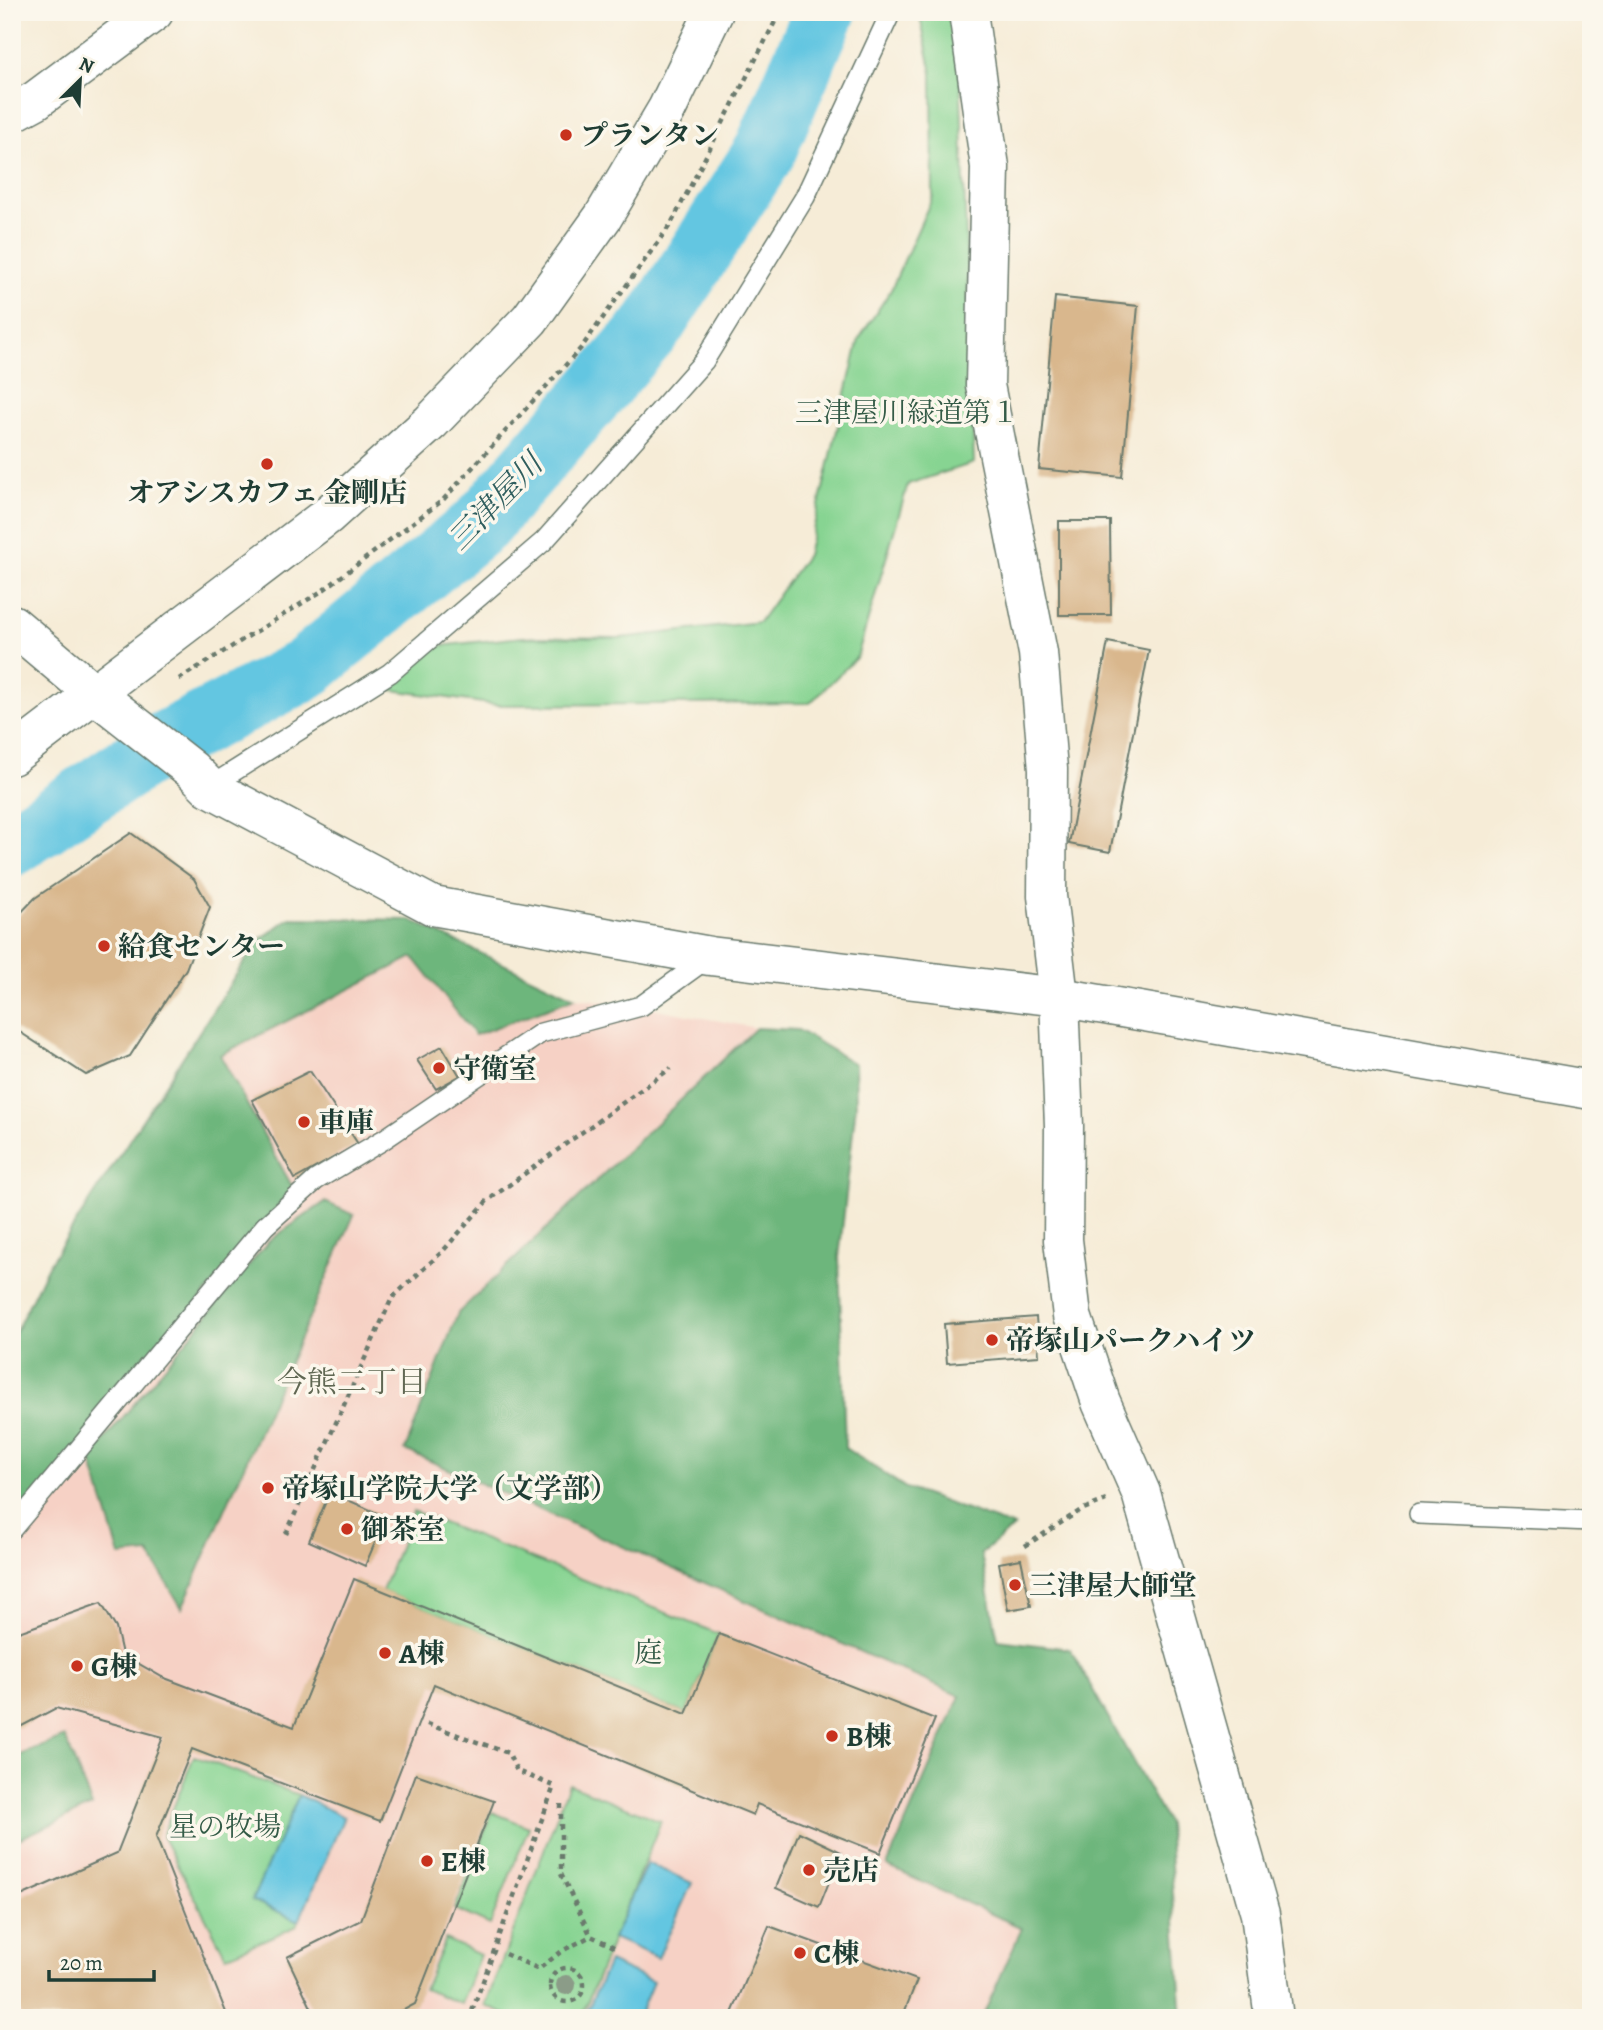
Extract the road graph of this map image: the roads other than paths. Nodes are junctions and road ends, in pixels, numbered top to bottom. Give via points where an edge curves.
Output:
1 (154, 12) edge
2 (714, 12) edge
3 (891, 12) edge
4 (968, 12) edge
5 (12, 113) edge
6 (12, 624) edge
7 (95, 694) junction
8 (12, 757) edge
9 (200, 778) junction
10 (710, 956) junction
11 (1059, 997) junction
12 (1591, 1090) edge
13 (1419, 1514) dead end
14 (1591, 1521) edge
15 (12, 1529) edge
16 (1274, 2018) edge

1 - 5 street
2 - 7 street via 667,109 603,217 530,319 431,422 327,516
3 - 9 lane via 805,197 704,361 534,550 390,673
4 - 11 street via 990,167 985,385 1038,653 1048,769 1047,896
6 - 7 street
7 - 8 street
7 - 9 street
9 - 10 street via 433,906
10 - 11 street
10 - 15 lane via 641,1006 541,1033 316,1181 265,1226
11 - 12 street
11 - 16 street via 1063,1240 1072,1316 1101,1402 1141,1493 1259,1914
13 - 14 lane

